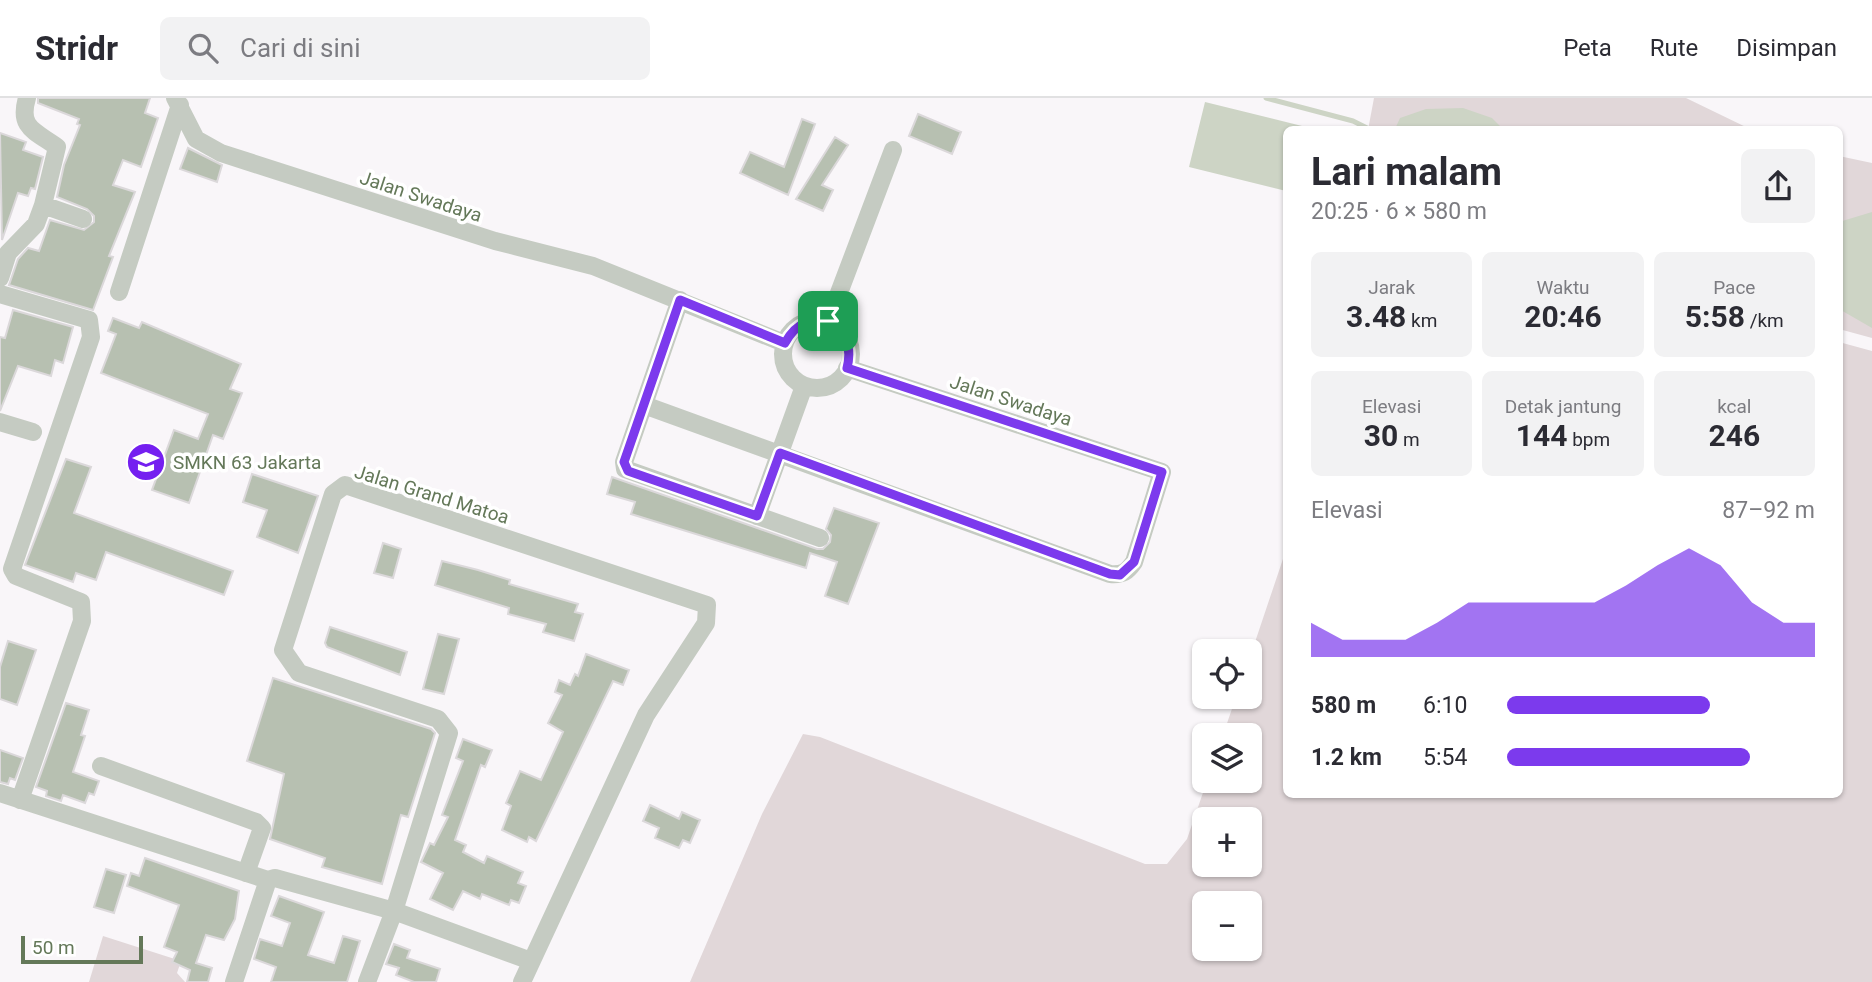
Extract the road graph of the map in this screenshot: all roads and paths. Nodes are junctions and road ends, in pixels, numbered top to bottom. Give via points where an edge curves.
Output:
1 (27, 98) edge
2 (177, 101) edge
3 (893, 150) dead end
4 (43, 205) junction
5 (83, 219) dead end
6 (0, 278) edge
7 (119, 292) dead end
8 (0, 294) edge
9 (680, 300) junction
10 (828, 321) junction
11 (785, 343) junction
12 (847, 368) junction
13 (804, 386) junction
14 (644, 405) junction
15 (0, 422) edge
16 (33, 432) dead end
17 (780, 453) junction
18 (757, 516) junction
19 (820, 538) dead end
20 (101, 766) dead end
21 (0, 793) edge
22 (20, 800) junction
23 (246, 873) junction
24 (268, 880) junction
25 (394, 911) junction
26 (531, 961) junction
27 (233, 982) edge
28 (367, 982) edge
29 (522, 982) edge

1 - 4 street via 22,114 26,124 57,147
2 - 7 street
2 - 9 street, Jalan Swadaya via 196,139 221,153 483,237 593,266
3 - 10 street
4 - 5 street
4 - 6 street via 36,224 8,253
8 - 22 street via 89,320 91,337 12,569 16,576 81,603 82,621
9 - 11 street, Jalan Swadaya
9 - 14 street
10 - 11 street via 801,323
10 - 12 street via 848,340
11 - 13 street via 786,368
12 - 13 street via 829,385
12 - 17 street, Jalan Swadaya via 1162,472 1134,562 1120,575 1110,574
13 - 17 street
14 - 17 street
14 - 18 street via 625,469
15 - 16 street
17 - 18 street
18 - 19 street
20 - 23 street via 256,822 262,828
21 - 22 street
22 - 23 street
23 - 24 street
24 - 25 street via 275,878
24 - 27 street
25 - 26 street
25 - 26 street, Jalan Grand Matoa via 449,733 438,719 299,673 283,650 333,494 345,485 707,605 706,623 646,715
25 - 28 street, Jalan Grand Matoa
26 - 29 street, Jalan Grand Matoa

